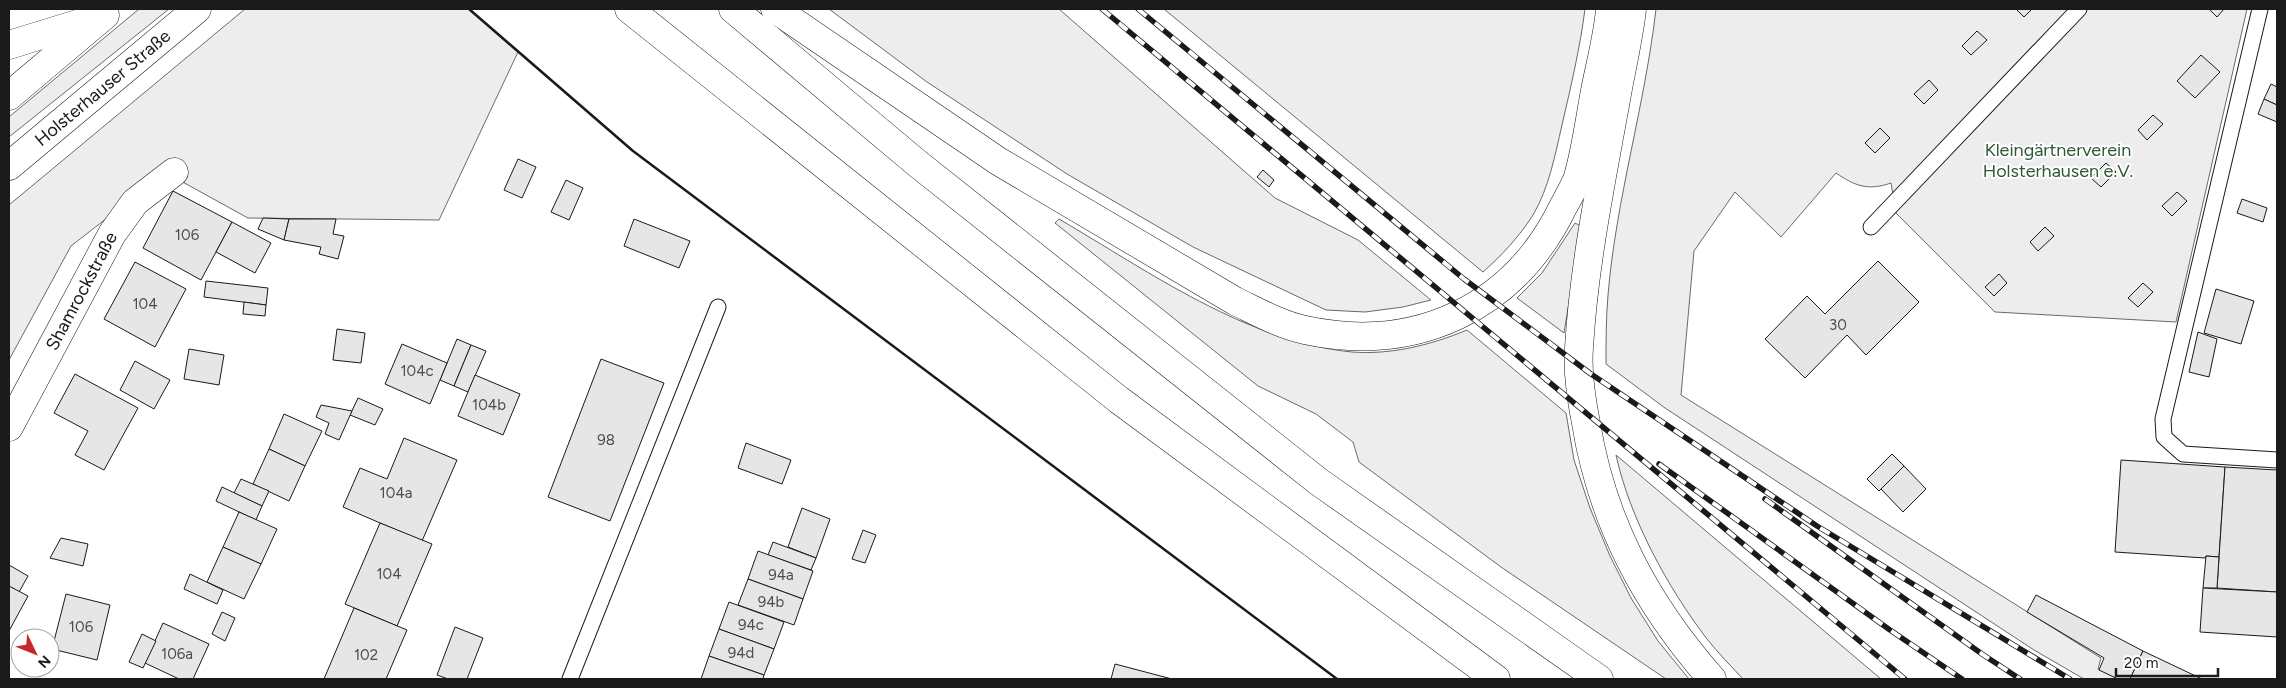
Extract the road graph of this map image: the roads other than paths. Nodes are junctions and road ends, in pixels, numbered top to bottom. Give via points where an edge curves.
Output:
1 (197, 9) edge
2 (629, 9) edge
3 (733, 9) edge
4 (775, 9) edge
5 (1610, 9) edge
6 (1632, 9) edge
7 (2079, 9) edge
8 (2260, 9) edge
9 (108, 13) edge
10 (9, 45) edge
11 (9, 96) edge
12 (9, 166) edge
13 (174, 172) dead end
14 (1871, 227) dead end
15 (718, 307) dead end
16 (9, 427) edge
17 (2277, 460) edge
18 (570, 679) edge
19 (1496, 679) edge
20 (1599, 679) edge
21 (1712, 679) edge

1 - 12 main road, Holsterhauser Straße
2 - 19 main road via 1119,400
3 - 20 main road via 918,164 1320,482
4 - 5 main road via 998,161 1236,302 1305,330 1388,336 1428,327 1461,314 1501,288 1520,271 1553,228 1577,179
6 - 21 main road via 1585,288 1578,350 1580,391 1597,475 1622,546 1665,620
7 - 14 lane
8 - 17 lane via 2163,418 2164,437 2183,454
9 - 10 main road
9 - 11 main road
13 - 16 main road, Shamrockstraße via 136,202 112,234
15 - 18 lane

